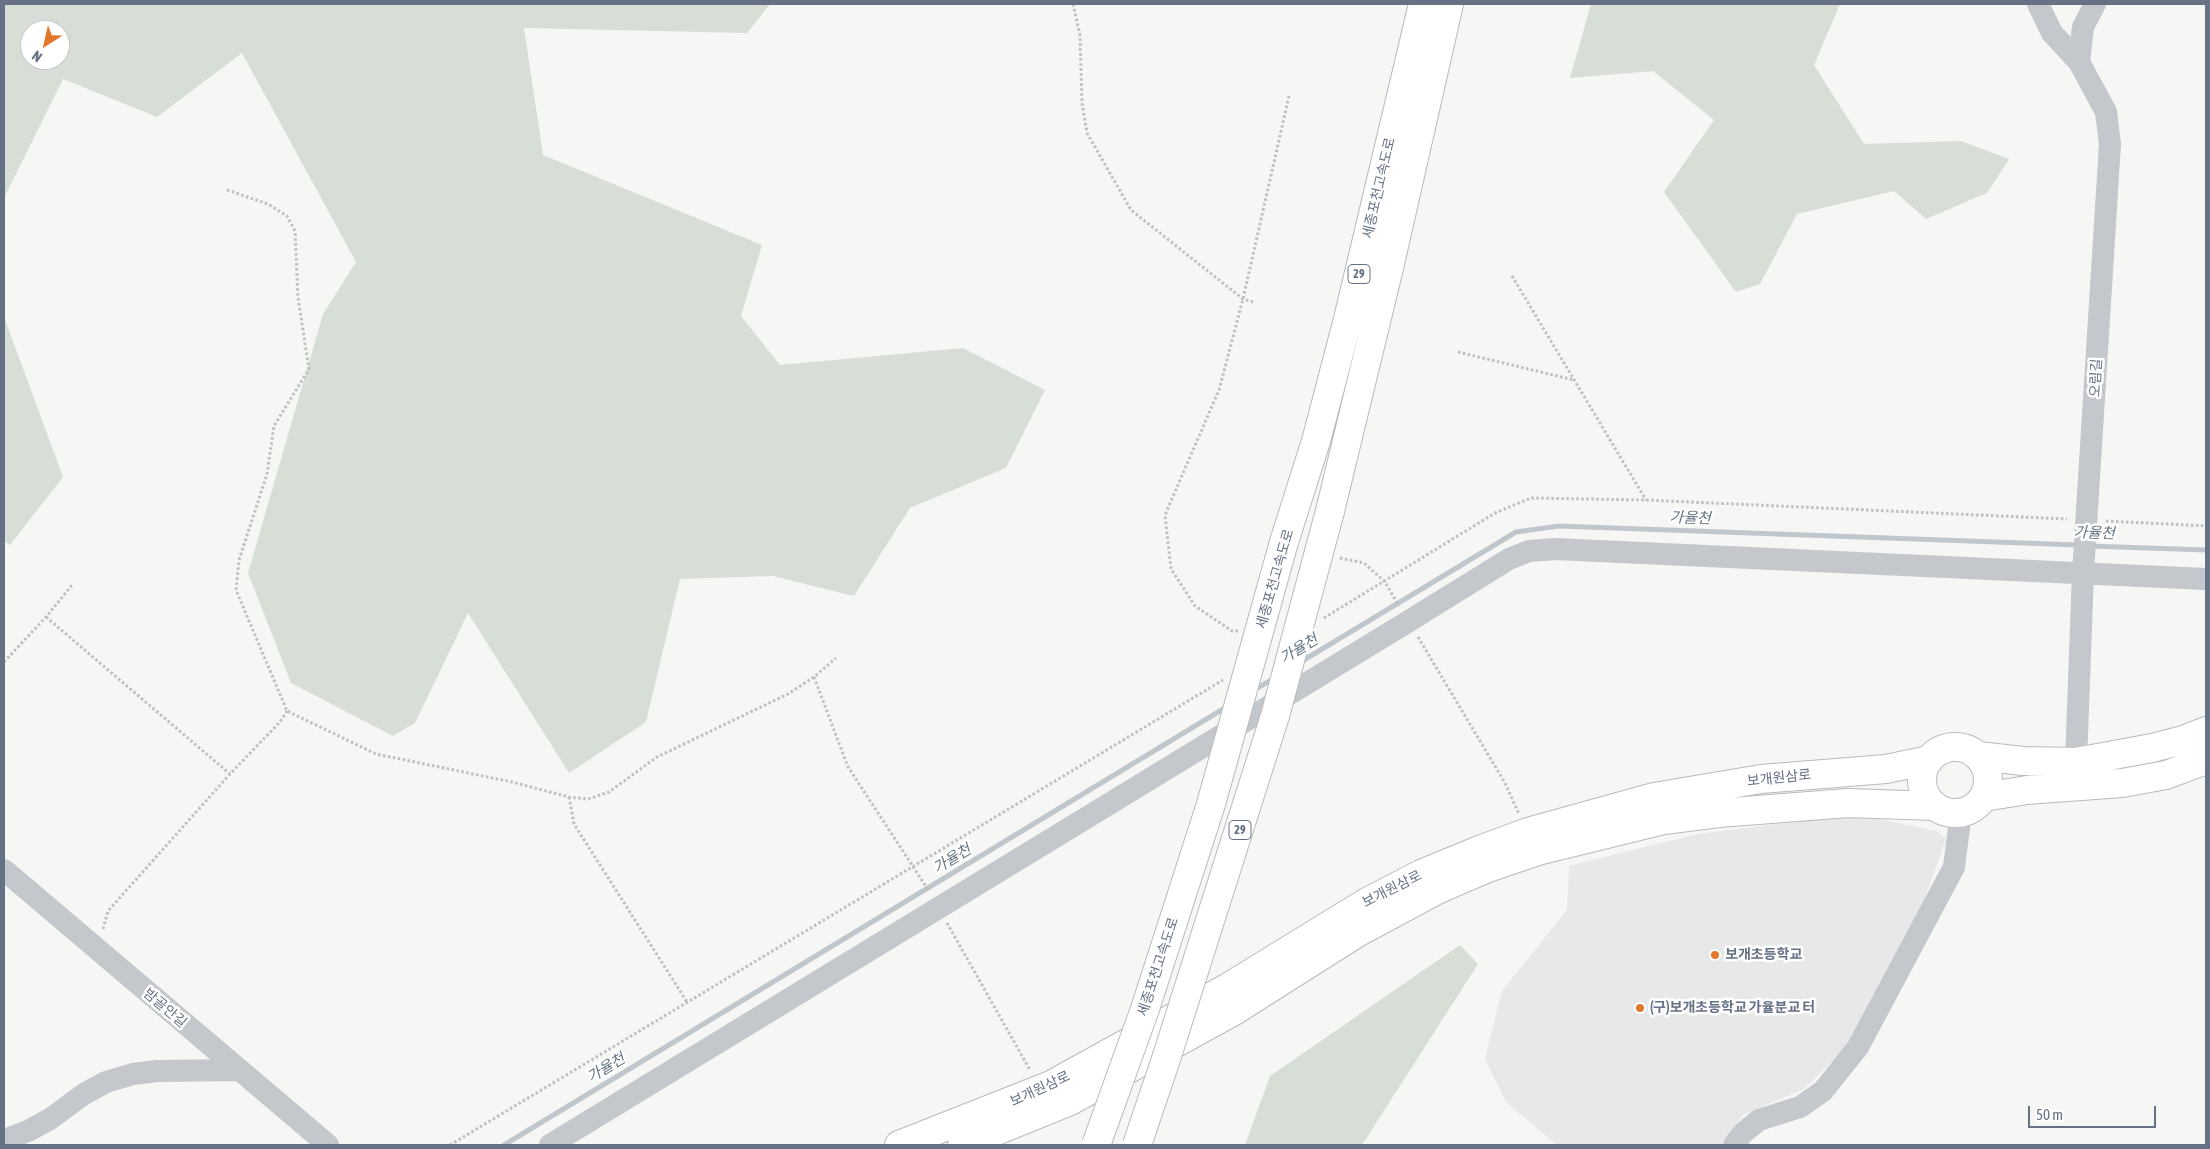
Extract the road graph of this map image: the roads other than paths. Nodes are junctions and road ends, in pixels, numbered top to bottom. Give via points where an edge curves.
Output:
1 (1423, 4) edge
2 (1449, 4) edge
3 (2038, 4) edge
4 (2095, 4) edge
5 (2079, 62) junction
6 (2083, 573) junction
7 (2206, 579) edge
8 (2206, 731) edge
9 (1978, 756) junction
10 (1930, 760) junction
11 (2206, 760) edge
12 (2076, 762) junction
13 (1984, 797) junction
14 (1948, 809) junction
15 (4, 870) edge
16 (238, 1070) junction
17 (4, 1140) edge
18 (328, 1145) edge
19 (550, 1145) edge
20 (899, 1145) edge
21 (962, 1145) edge
22 (1096, 1145) edge
23 (1136, 1145) edge
24 (1734, 1145) edge

1 - 22 main road, 세종포천고속도로 / 29, bridge via 1316,441 1284,542 1214,796 1145,1008
2 - 23 main road, 세종포천고속도로 / 29, bridge via 1330,510 1272,726
3 - 5 street, 오림길 via 2052,33
4 - 5 street via 2083,27
5 - 6 street, 오림길 via 2106,112 2110,144
6 - 7 street
6 - 12 street, 오림길
6 - 19 street via 1529,551 1407,617
8 - 12 main road via 2152,748
9 - 10 main road via 1957,747 1946,748
9 - 12 main road via 2023,762
9 - 13 main road via 1988,775
10 - 14 main road via 1922,779 1928,799
10 - 20 main road, 보개원삼로 via 1886,769 1761,779 1654,797 1528,832 1421,874 1367,902 1226,988 1041,1090
11 - 13 main road via 2166,775 2122,783 2027,790
13 - 14 main road via 1977,806
14 - 21 main road, 보개원삼로 via 1848,804 1719,813 1664,820 1529,854 1429,894 1357,933 1234,1011 1070,1101
14 - 24 street via 1954,867 1858,1047 1823,1090 1800,1107 1759,1120
15 - 16 street, 밤골안길
16 - 17 street via 133,1074 106,1082 50,1119
16 - 18 street, 밤골안길

